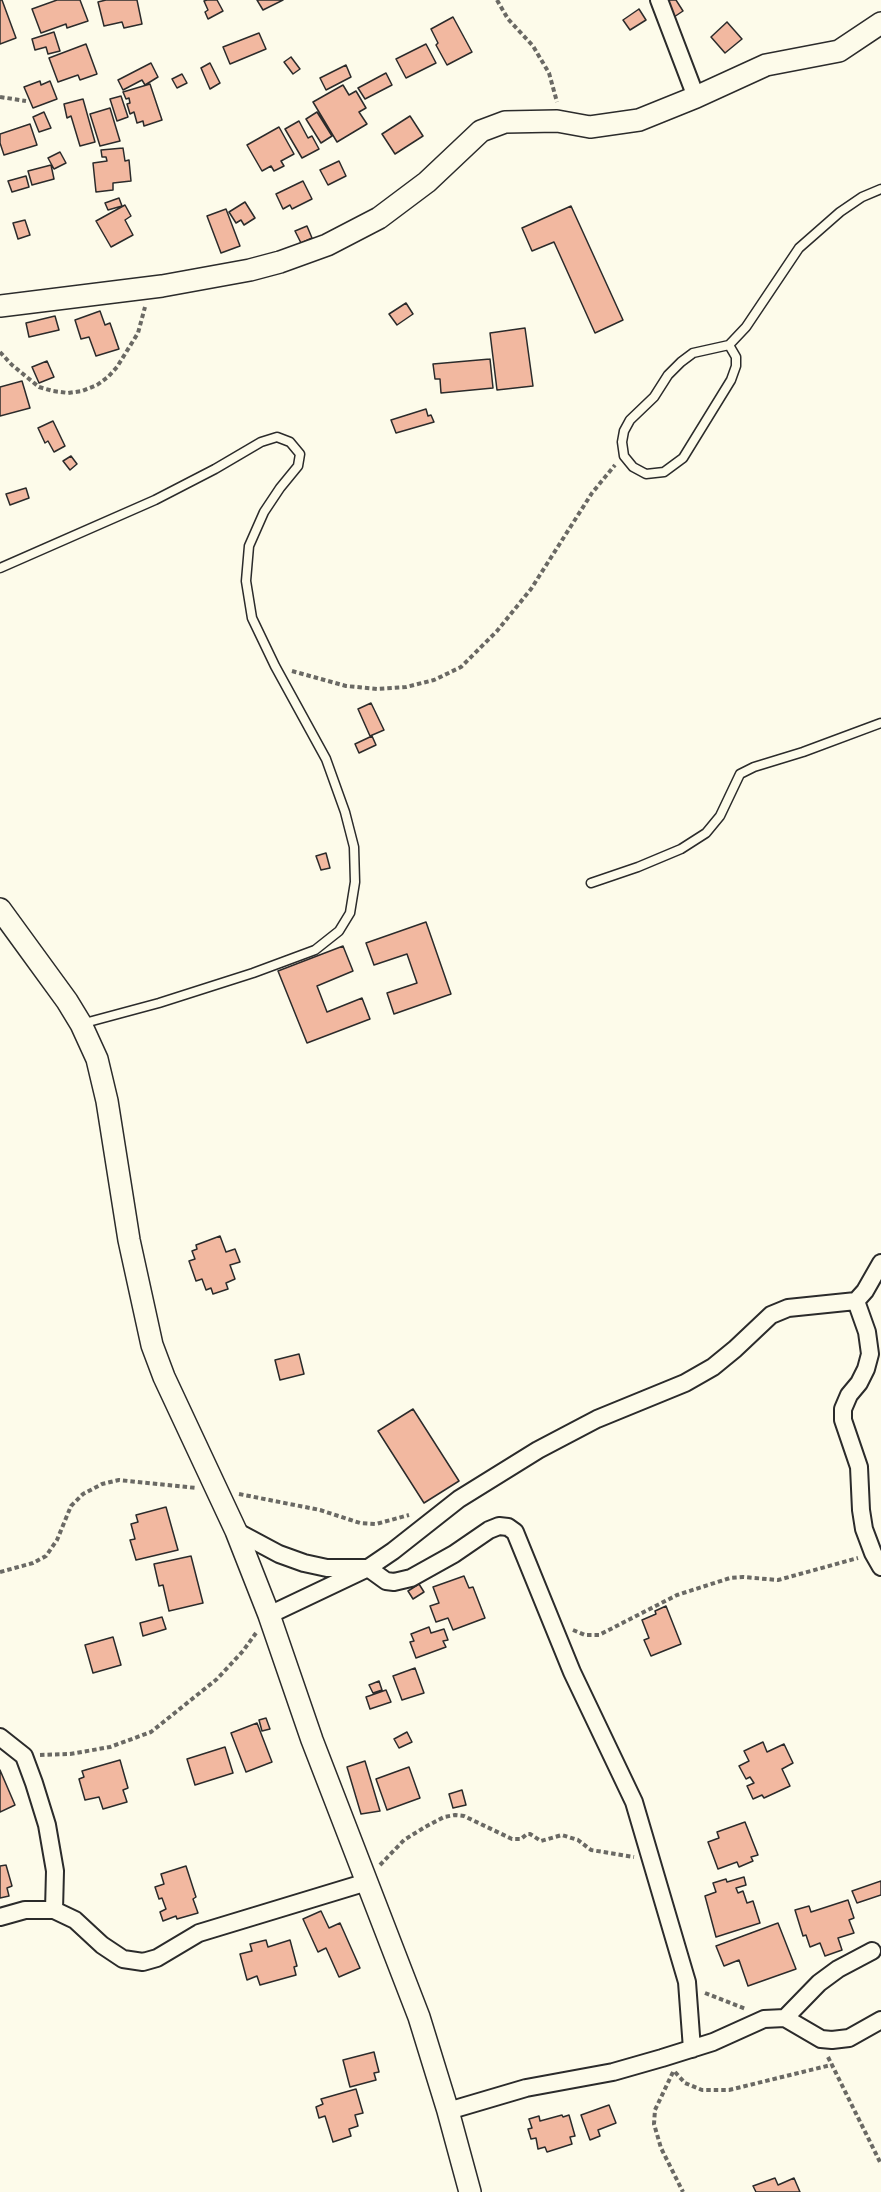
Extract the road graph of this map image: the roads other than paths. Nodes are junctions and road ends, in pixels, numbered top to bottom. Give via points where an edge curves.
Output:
1 (658, 0) edge
2 (881, 23) edge
3 (696, 97) junction
4 (881, 189) edge
5 (0, 306) edge
6 (729, 345) junction
7 (0, 568) edge
8 (881, 723) edge
9 (591, 883) dead end
10 (0, 909) edge
11 (81, 1024) junction
12 (881, 1263) edge
13 (856, 1301) junction
14 (236, 1532) junction
15 (877, 1560) edge
16 (368, 1568) junction
17 (269, 1615) junction
18 (0, 1737) edge
19 (366, 1882) junction
20 (54, 1910) junction
21 (0, 1917) edge
22 (872, 1951) dead end
23 (780, 2018) junction
24 (881, 2020) edge
25 (692, 2049) junction
26 (448, 2111) junction
27 (470, 2192) edge

1 - 3 street
2 - 3 street via 839,51 766,65
3 - 5 street via 639,120 613,125 505,122 481,131 427,182 379,218 327,245 280,262 162,286
4 - 6 lane via 840,212 799,248 746,327
6 - 6 lane via 693,353 681,362 630,420 622,442 624,456 633,466 646,474 664,472 683,458 731,380 736,357
7 - 11 lane via 154,500 261,442 277,437 290,442 300,454 298,466 264,512 249,546 246,580 252,618 326,759 345,812 354,847 355,882 350,913 339,930 315,950 159,1004
8 - 9 lane via 740,774 720,816 706,833 681,849
10 - 11 street
11 - 14 street via 97,1059 107,1101 129,1240 152,1345
12 - 13 street
13 - 15 street via 870,1354 863,1376 843,1408 843,1420 859,1467 864,1529
13 - 16 street via 788,1308 771,1315 712,1367 538,1450 459,1499
14 - 16 street via 304,1563 327,1568
14 - 17 street
16 - 17 street
16 - 25 street via 386,1581 401,1582 489,1530 499,1526 515,1532 572,1672 634,1802 687,1982
17 - 19 street
18 - 20 street via 24,1756 34,1783 55,1871
19 - 20 street via 199,1933 157,1958 142,1962 123,1959 75,1920
19 - 26 street via 419,2017
20 - 21 street via 25,1910
22 - 23 street via 838,1969
23 - 24 street via 821,2039 832,2040 849,2037
23 - 25 street via 764,2019
25 - 26 street via 613,2072 526,2088
26 - 27 street

